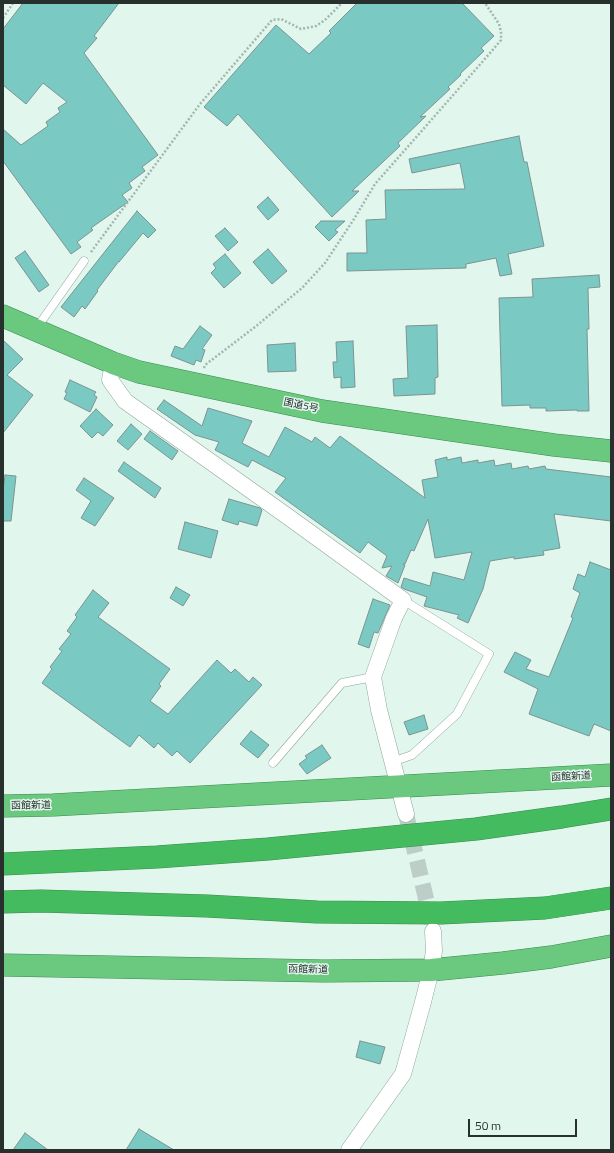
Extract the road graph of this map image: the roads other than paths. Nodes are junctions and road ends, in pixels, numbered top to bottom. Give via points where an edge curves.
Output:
1 (84, 261) road end
2 (3, 316) edge
3 (36, 330) junction
4 (113, 363) junction
5 (611, 451) edge
6 (403, 600) junction
7 (372, 676) junction
8 (392, 762) junction
9 (273, 763) dead end
10 (611, 775) edge
11 (399, 787) junction
12 (3, 806) edge
13 (611, 809) edge
14 (406, 814) tunnel mouth
15 (3, 864) edge
16 (611, 898) edge
17 (3, 902) edge
18 (434, 931) tunnel mouth
19 (611, 946) edge
20 (3, 965) edge
21 (431, 970) junction
22 (349, 1150) edge

1 - 3 lane
2 - 3 highway, 国道5号
3 - 4 highway, 国道5号
4 - 5 highway, 国道5号 via 139,372 322,411
4 - 6 street via 110,380 125,402
6 - 7 street
6 - 8 lane via 489,654 456,714 412,755
7 - 8 street
7 - 9 lane via 342,683
8 - 11 street
10 - 11 highway, 函館新道
11 - 12 highway, 函館新道
11 - 14 street
13 - 15 highway via 491,827 268,849
16 - 17 highway via 545,908 442,913 317,912 207,906
18 - 21 street
19 - 21 highway, 函館新道 via 531,960
20 - 21 highway, 函館新道 via 324,971
21 - 22 street via 403,1074

